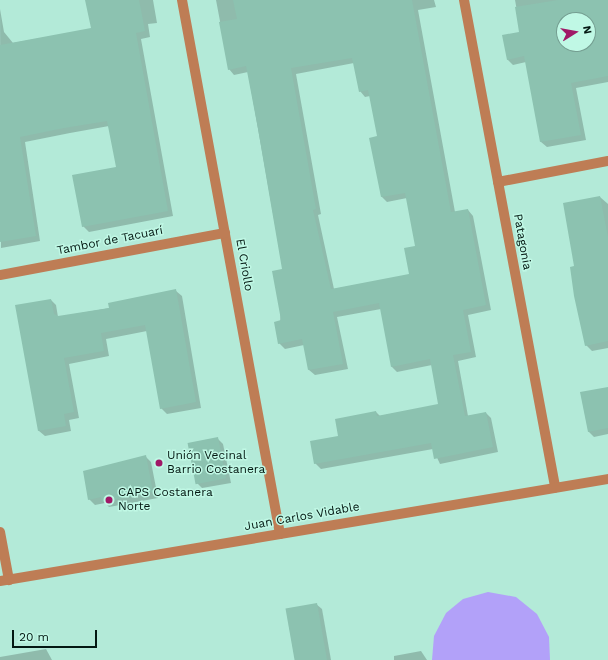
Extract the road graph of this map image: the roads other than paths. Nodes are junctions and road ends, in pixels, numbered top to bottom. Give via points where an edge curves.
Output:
1 (182, 0) edge
2 (464, 0) edge
3 (608, 161) edge
4 (498, 182) junction
5 (225, 233) junction
6 (0, 275) edge
7 (608, 479) edge
8 (555, 488) junction
9 (0, 532) edge
10 (280, 534) junction
11 (4, 581) edge

1 - 5 street, El Criollo
2 - 4 street, Patagonia
3 - 4 street
4 - 8 street, Patagonia
5 - 6 street, Tambor de Tacuarí
5 - 10 street, El Criollo
7 - 8 street, Juan Carlos Vidable
8 - 10 street, Juan Carlos Vidable
9 - 11 street
10 - 11 street, Juan Carlos Vidable

